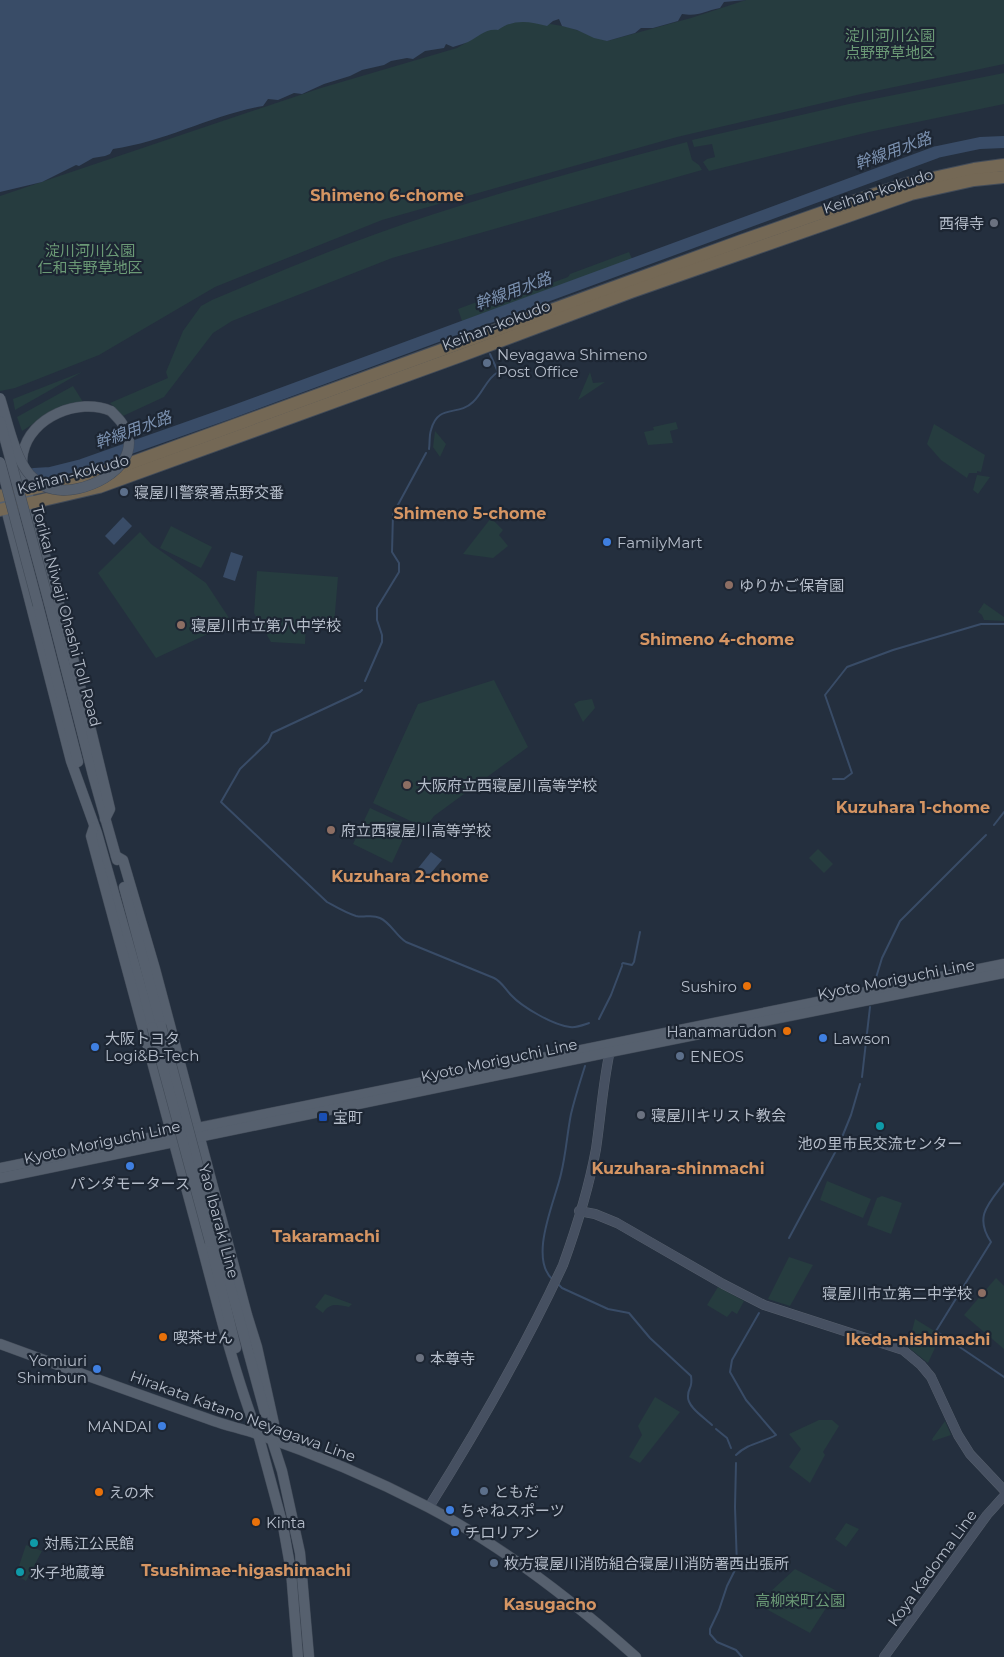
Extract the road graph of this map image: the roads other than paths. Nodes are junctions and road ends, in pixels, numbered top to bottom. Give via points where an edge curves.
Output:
1 (1004, 165) edge
2 (1004, 177) edge
3 (0, 398) edge
4 (0, 421) edge
5 (0, 462) edge
6 (2, 496) edge
7 (29, 497) junction
8 (3, 510) edge
9 (43, 604) junction
10 (85, 797) junction
11 (105, 819) junction
12 (94, 827) junction
13 (116, 856) junction
14 (1004, 964) edge
15 (1004, 973) edge
16 (156, 1026) junction
17 (611, 1048) junction
18 (170, 1132) junction
19 (198, 1133) junction
20 (174, 1143) junction
21 (0, 1168) edge
22 (0, 1178) edge
23 (579, 1211) junction
24 (214, 1242) junction
25 (0, 1344) edge
26 (258, 1435) junction
27 (272, 1440) junction
28 (1004, 1490) edge
29 (1004, 1496) edge
30 (429, 1508) junction
31 (298, 1657) edge
32 (309, 1657) edge
33 (636, 1657) edge
34 (884, 1657) edge

1 - 7 highway, Keihan-kokudo via 910,183 872,195
2 - 7 highway, Keihan-kokudo via 911,194 631,292 99,487
3 - 7 main road, bridge via 20,461 29,474 39,483 52,489 79,488 107,478 122,464 129,448 128,436 122,422 102,407 86,405 58,413 39,425 27,441 23,454
4 - 9 main road, Torikai Niwaji Ohashi Toll Road, bridge
5 - 9 main road, Torikai Niwaji Ohashi Toll Road, bridge
6 - 7 highway, Keihan-kokudo
6 - 8 main road
7 - 8 highway, Keihan-kokudo
7 - 11 main road via 110,809
8 - 10 main road via 71,761
9 - 10 main road, Torikai Niwaji Ohashi Toll Road
9 - 11 main road, Torikai Niwaji Ohashi Toll Road
10 - 12 main road, Yao Ibaraki Line
11 - 13 main road, Yao Ibaraki Line
12 - 16 main road, Yao Ibaraki Line
12 - 18 main road via 91,836
13 - 16 main road, Yao Ibaraki Line
13 - 19 main road via 123,860 136,902
14 - 17 main road, Kyoto Moriguchi Line
15 - 17 main road, Kyoto Moriguchi Line
16 - 24 main road, Yao Ibaraki Line, bridge
17 - 19 main road, Kyoto Moriguchi Line
17 - 23 street via 596,1148
18 - 19 main road, Kyoto Moriguchi Line
18 - 20 main road
18 - 21 main road, Kyoto Moriguchi Line
19 - 20 main road, Kyoto Moriguchi Line
19 - 27 main road via 257,1347 274,1424
20 - 22 main road, Kyoto Moriguchi Line
20 - 26 main road via 227,1342
23 - 28 street via 617,1223 764,1305 903,1350 931,1377 970,1454
23 - 30 street via 555,1282 498,1394
24 - 26 main road, Yao Ibaraki Line
24 - 27 main road, Yao Ibaraki Line
25 - 26 main road, Hirakata Katano Neyagawa Line
26 - 27 main road, Hirakata Katano Neyagawa Line
26 - 31 main road, Yao Ibaraki Line via 283,1526 291,1571
27 - 30 main road, Hirakata Katano Neyagawa Line via 378,1483
27 - 32 main road, Yao Ibaraki Line via 300,1553
29 - 34 street, Koya Kadoma Line
30 - 33 main road, Hirakata Katano Neyagawa Line via 538,1576

